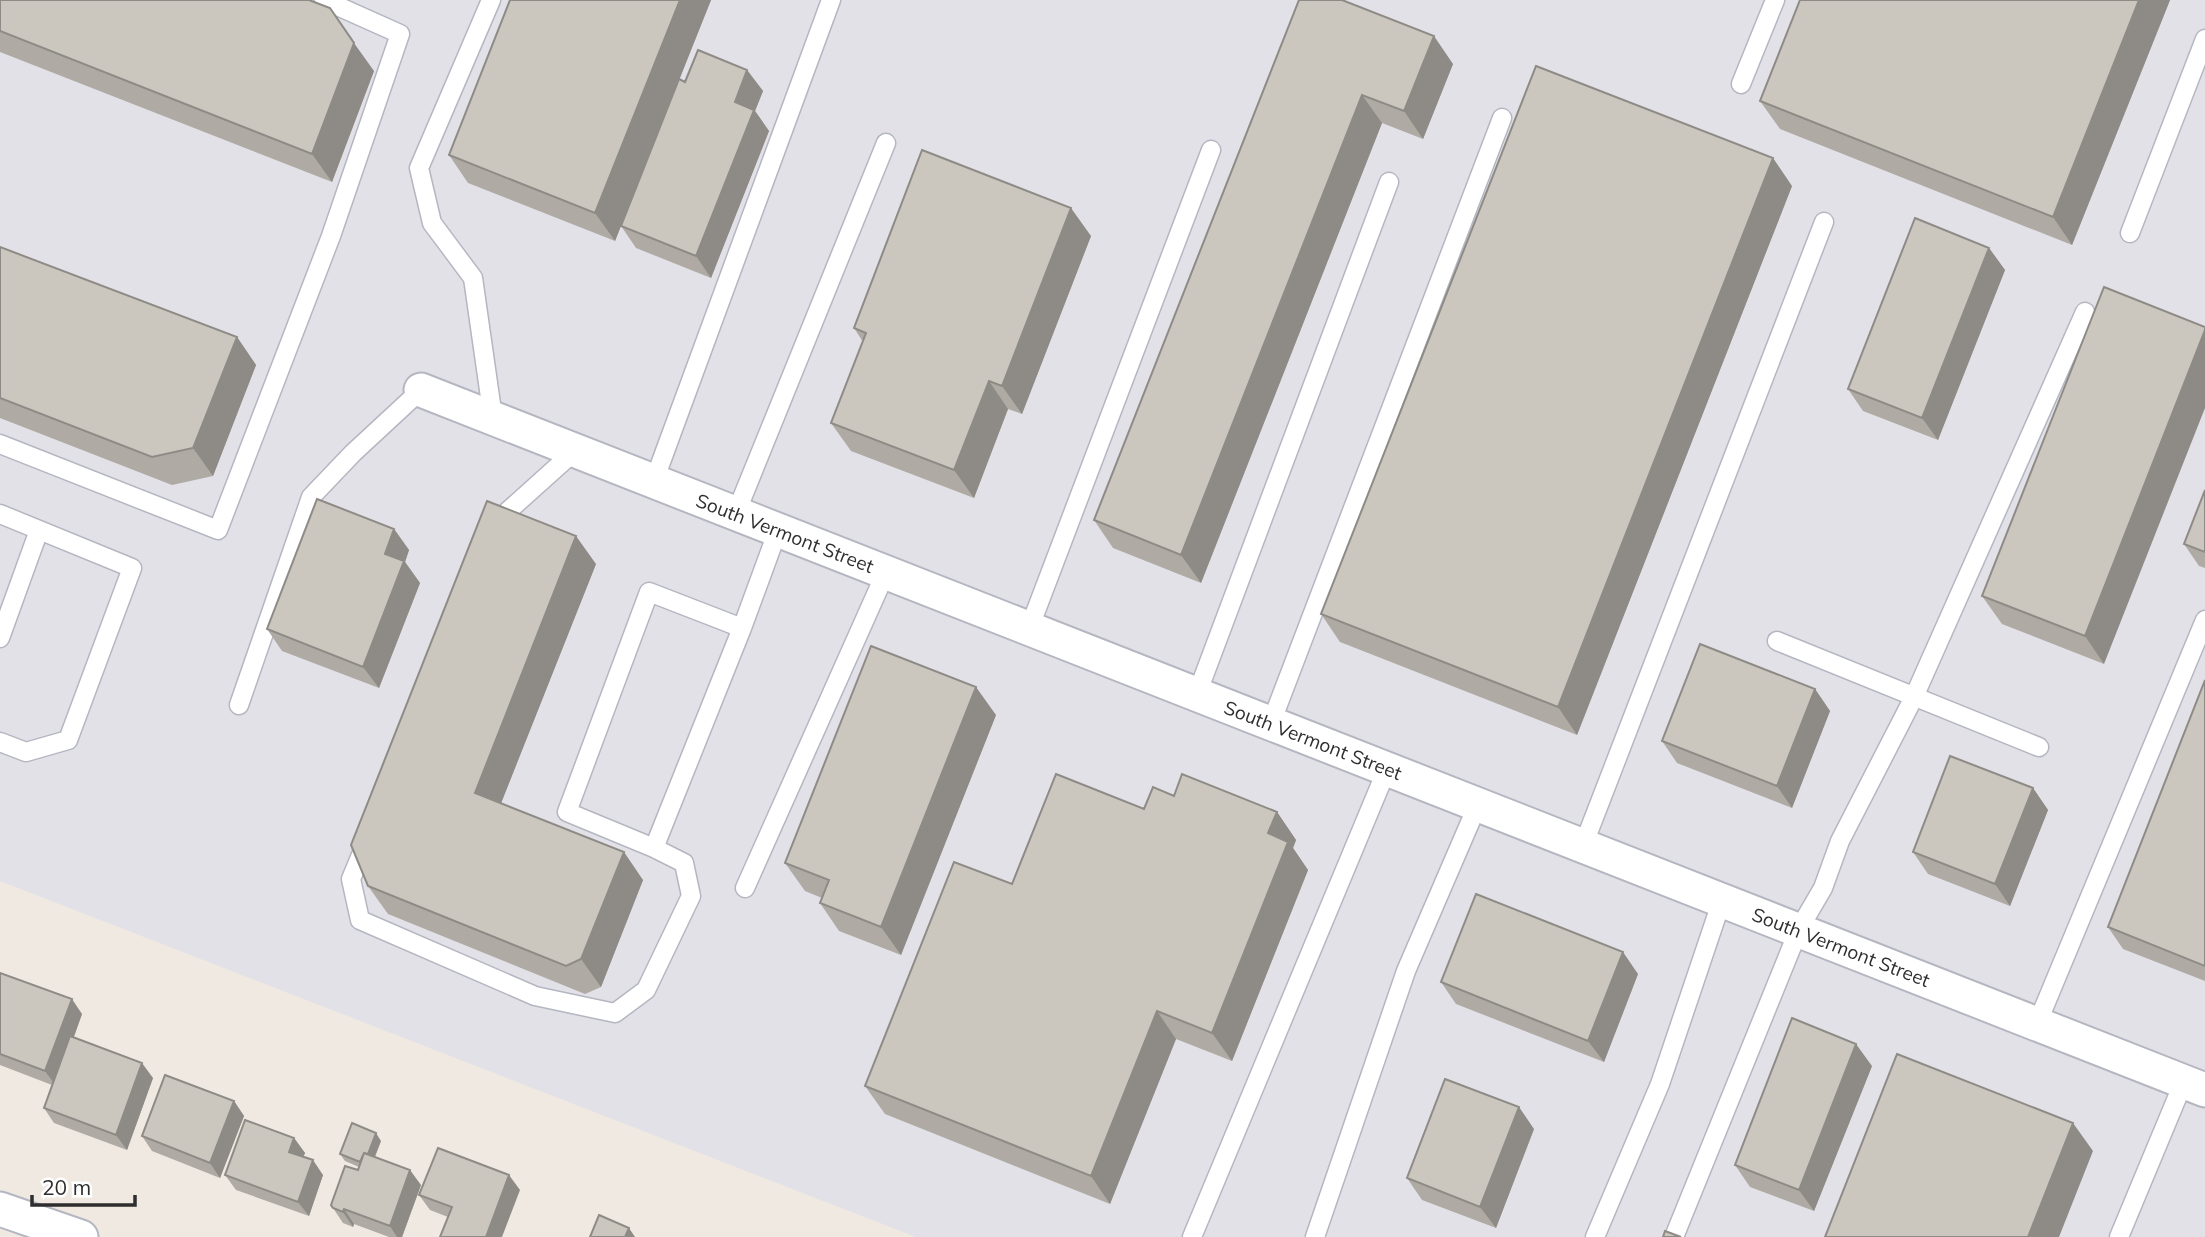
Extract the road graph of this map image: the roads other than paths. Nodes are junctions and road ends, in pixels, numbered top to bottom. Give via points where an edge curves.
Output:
1 (324, 0) edge
2 (491, 0) edge
3 (831, 0) edge
4 (1775, 0) edge
5 (2205, 39) edge
6 (1741, 84) dead end
7 (1502, 118) dead end
8 (886, 143) dead end
9 (1211, 150) dead end
10 (1389, 182) dead end
11 (1824, 222) dead end
12 (2130, 233) dead end
13 (2085, 312) dead end
14 (421, 390) joint
15 (493, 418) junction
16 (0, 444) edge
17 (576, 450) junction
18 (654, 481) junction
19 (736, 513) junction
20 (0, 514) edge
21 (39, 530) junction
22 (778, 530) junction
23 (488, 545) edge
24 (886, 572) junction
25 (2205, 620) edge
26 (742, 628) junction
27 (1029, 629) junction
28 (0, 638) edge
29 (1777, 640) dead end
30 (1197, 694) junction
31 (1914, 697) junction
32 (239, 705) dead end
33 (1271, 723) junction
34 (0, 742) edge
35 (2039, 747) dead end
36 (1387, 769) junction
37 (1478, 804) junction
38 (372, 827) edge
39 (1583, 846) junction
40 (654, 848) junction
41 (745, 888) dead end
42 (1722, 900) junction
43 (1799, 929) junction
44 (2037, 1024) junction
45 (2194, 1086) edge
46 (0, 1209) edge
47 (81, 1237) edge
48 (1192, 1237) edge
49 (1315, 1237) edge
50 (1595, 1237) edge
51 (1674, 1237) edge
52 (2119, 1237) edge

1 - 16 lane via 400,34 331,236 218,530
2 - 15 lane via 419,168 432,223 473,278
3 - 18 lane
4 - 6 lane
5 - 12 lane
7 - 33 lane
8 - 19 lane
9 - 27 lane
10 - 30 lane
11 - 39 lane
13 - 31 lane
14 - 15 street, South Vermont Street
14 - 32 lane via 311,497
15 - 17 street, South Vermont Street
17 - 18 street, South Vermont Street
17 - 23 lane via 498,520
18 - 19 street, South Vermont Street
19 - 22 street, South Vermont Street
20 - 21 lane
21 - 28 lane
21 - 34 lane via 132,568 68,740 26,752
22 - 24 street, South Vermont Street
22 - 26 lane
24 - 27 street, South Vermont Street
24 - 41 lane
25 - 44 lane
26 - 40 lane
26 - 40 lane via 649,592 567,812
27 - 30 street, South Vermont Street
29 - 31 lane
30 - 33 street, South Vermont Street
31 - 35 lane
31 - 43 lane
33 - 36 street, South Vermont Street
36 - 37 street, South Vermont Street
36 - 48 lane
37 - 39 street, South Vermont Street
37 - 49 lane via 1406,971
38 - 40 lane via 351,879 360,920 535,996 615,1013 646,990 691,896 684,863
39 - 42 street, South Vermont Street
42 - 43 street, South Vermont Street
42 - 50 lane via 1660,1084
43 - 44 street, South Vermont Street
43 - 51 lane
44 - 45 street, South Vermont Street
45 - 52 lane
46 - 47 street

